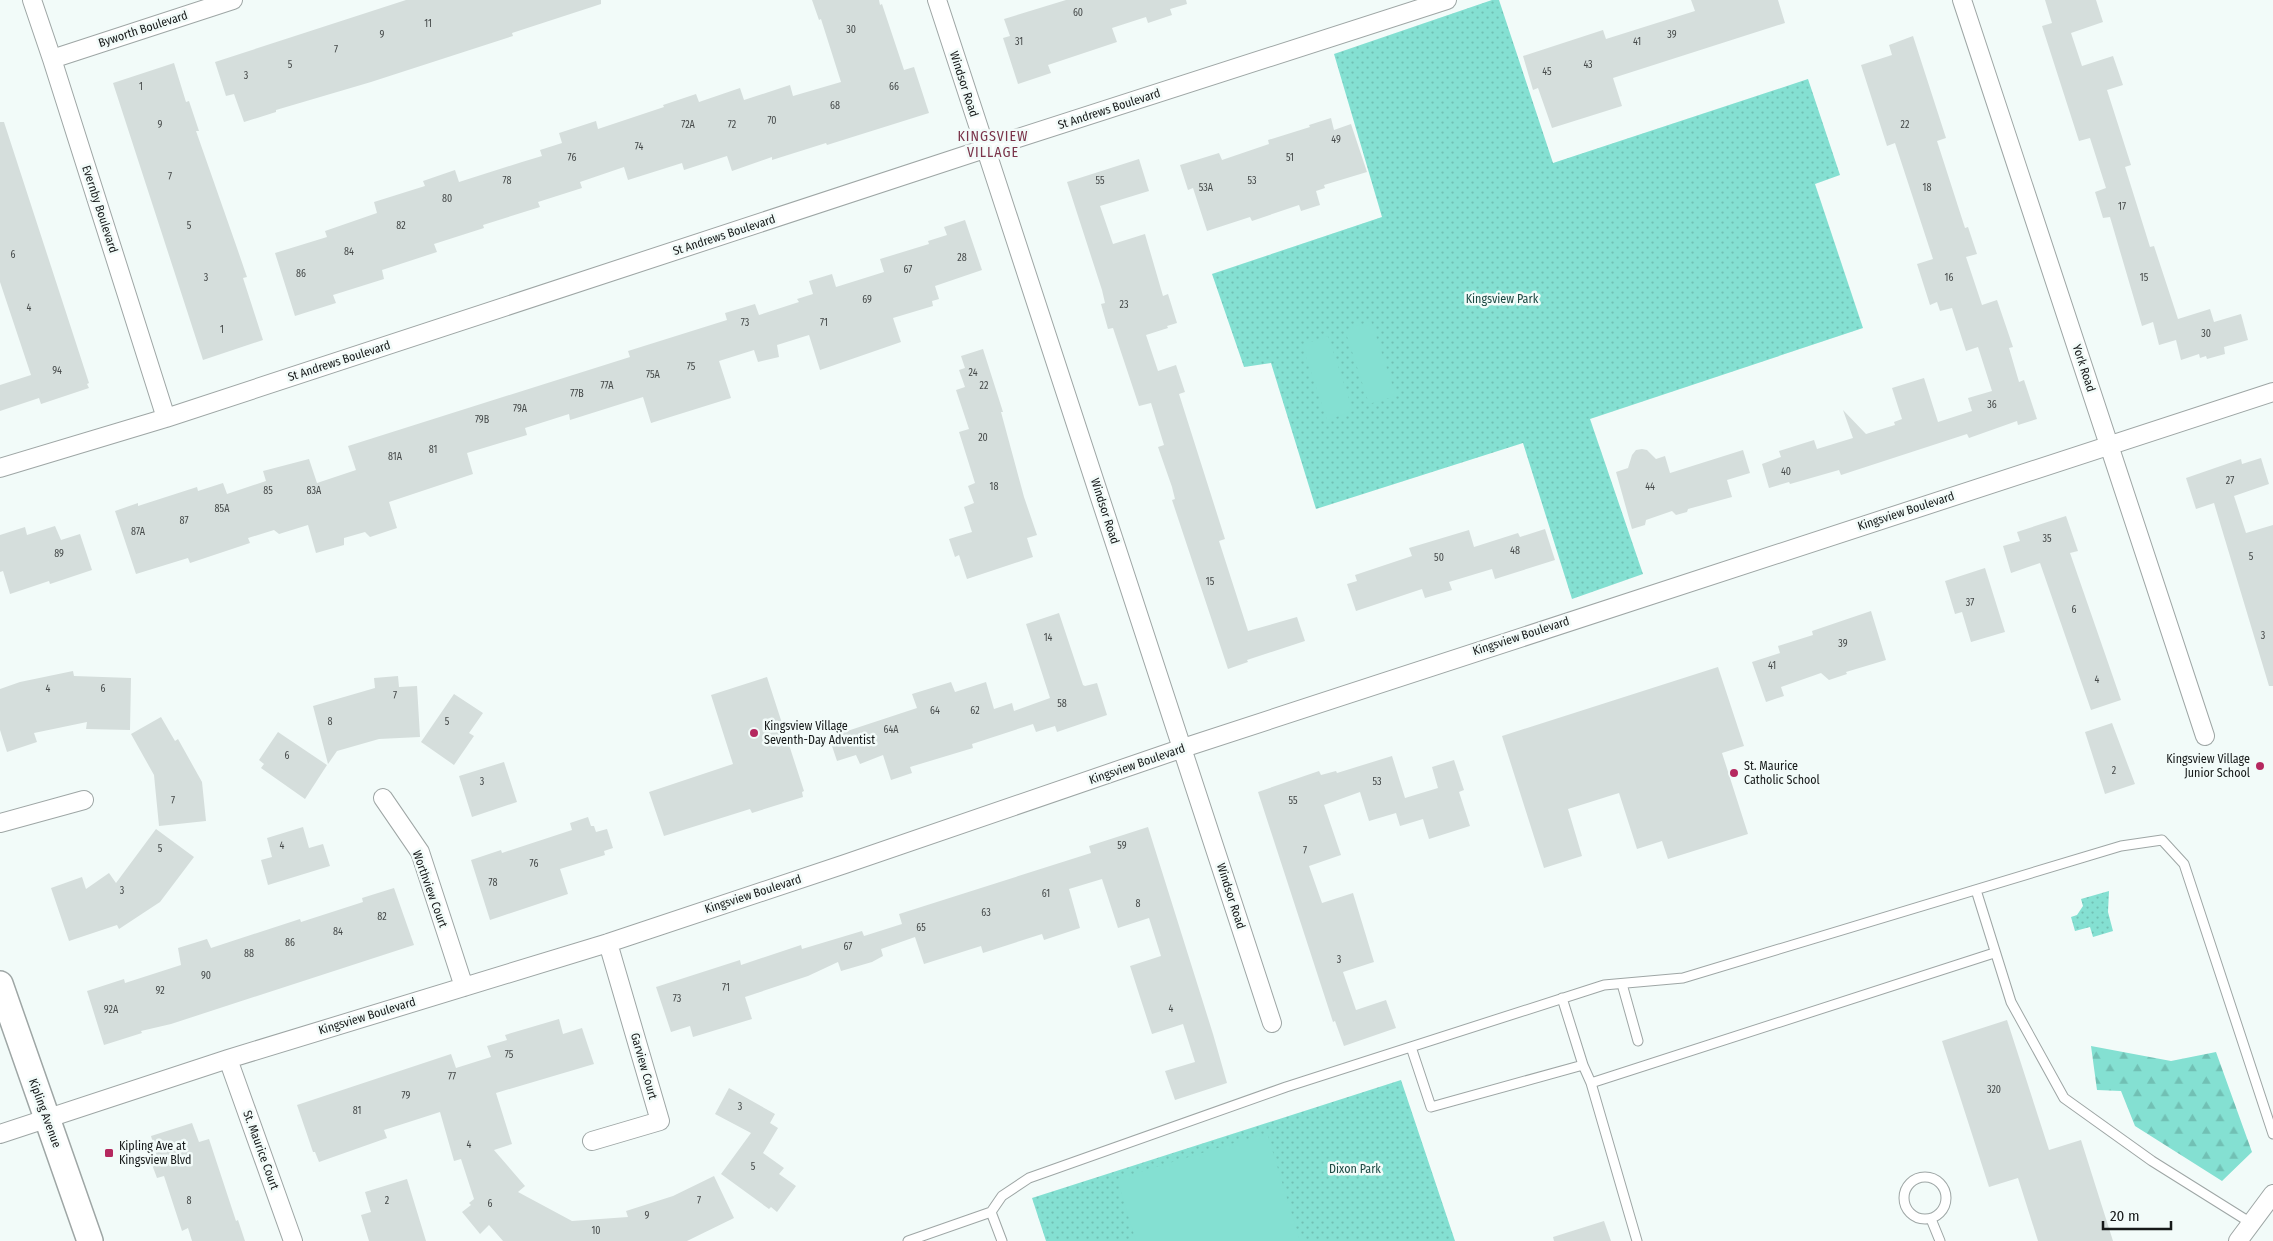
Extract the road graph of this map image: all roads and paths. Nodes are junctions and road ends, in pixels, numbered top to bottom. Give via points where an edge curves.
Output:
1 (32, 0) edge
2 (233, 0) edge
3 (937, 0) edge
4 (1447, 0) edge
5 (1962, 0) edge
6 (52, 58) junction
7 (985, 149) junction
8 (2273, 392) edge
9 (166, 418) junction
10 (2109, 445) junction
11 (0, 468) edge
12 (2204, 736) dead end
13 (1183, 748) junction
14 (383, 798) dead end
15 (84, 800) dead end
16 (0, 823) edge
17 (1976, 890) junction
18 (608, 943) junction
19 (1994, 953) junction
20 (0, 984) edge
21 (1622, 984) junction
22 (464, 987) junction
23 (1562, 998) junction
24 (1272, 1023) dead end
25 (1638, 1042) dead end
26 (1411, 1047) junction
27 (228, 1059) junction
28 (1583, 1065) junction
29 (1591, 1083) junction
30 (47, 1119) junction
31 (0, 1134) edge
32 (2273, 1134) edge
33 (592, 1141) dead end
34 (2273, 1194) edge
35 (991, 1212) junction
36 (1931, 1219) junction
37 (2251, 1223) junction
38 (90, 1241) edge
39 (293, 1241) edge
40 (908, 1241) edge
41 (1002, 1241) edge
42 (1637, 1241) edge
43 (1940, 1241) edge
44 (2238, 1241) edge

1 - 6 street, Evernby Boulevard
2 - 6 street, Byworth Boulevard
3 - 7 street, Windsor Road
4 - 7 street, St Andrews Boulevard
5 - 10 street, York Road
6 - 9 street, Evernby Boulevard
7 - 9 street, St Andrews Boulevard
7 - 13 street, Windsor Road
8 - 10 street, Kingsview Boulevard
9 - 11 street, St Andrews Boulevard
10 - 12 street, York Road
10 - 13 street, Kingsview Boulevard
13 - 18 street, Kingsview Boulevard
13 - 24 street, Windsor Road
14 - 22 street, Worthview Court via 420,852
15 - 16 street
17 - 19 lane
17 - 21 lane via 1683,978
17 - 32 lane via 2121,846 2162,840 2184,864
18 - 22 street, Kingsview Boulevard
18 - 33 street, Garview Court via 660,1121
19 - 29 lane
19 - 37 lane via 2011,1002 2064,1098 2152,1161
20 - 30 main road, Kipling Avenue
21 - 23 lane via 1604,985
21 - 25 lane
22 - 27 street, Kingsview Boulevard
23 - 26 lane
23 - 28 lane
26 - 28 lane via 1431,1106
26 - 35 lane via 1286,1087 1029,1178 1002,1196
27 - 30 street, Kingsview Boulevard
27 - 39 street, St. Maurice Court
28 - 29 lane
29 - 42 lane
30 - 31 street, Kingsview Boulevard
30 - 38 main road, Kipling Avenue
34 - 37 street
35 - 40 lane
35 - 41 lane
36 - 36 lane via 1945,1207 1945,1189 1931,1177 1913,1180 1906,1189 1904,1200 1913,1216
36 - 43 lane
37 - 44 street

